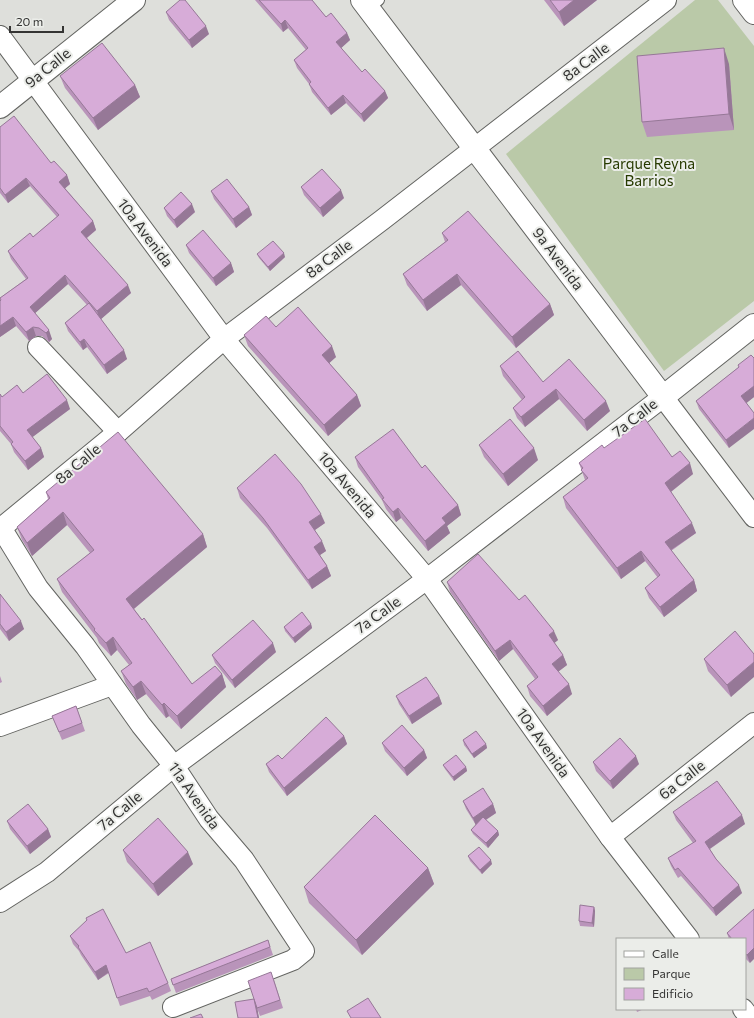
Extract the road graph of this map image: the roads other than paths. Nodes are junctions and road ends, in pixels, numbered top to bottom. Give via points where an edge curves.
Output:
1 (134, 0) edge
2 (666, 0) edge
3 (744, 0) edge
4 (370, 3) edge
5 (754, 13) edge
6 (0, 36) edge
7 (32, 81) junction
8 (0, 107) edge
9 (473, 148) junction
10 (754, 325) edge
11 (224, 339) junction
12 (38, 347) dead end
13 (663, 397) junction
14 (118, 432) junction
15 (754, 517) edge
16 (0, 528) edge
17 (427, 579) junction
18 (112, 685) junction
19 (754, 723) edge
20 (0, 726) edge
21 (174, 766) junction
22 (610, 837) junction
23 (0, 902) edge
24 (688, 938) edge
25 (173, 1007) dead end
26 (744, 1010) edge
27 (750, 1018) edge

1 - 7 street, 9a Calle
2 - 9 street, 8a Calle
3 - 5 street
4 - 9 street, 9a Avenida
6 - 7 street, 10a Avenida
7 - 8 street, 9a Calle
7 - 11 street, 10a Avenida
9 - 11 street, 8a Calle
9 - 13 street, 9a Avenida
10 - 13 street, 7a Calle
11 - 14 street, 8a Calle
11 - 17 street, 10a Avenida
12 - 14 street
13 - 15 street, 9a Avenida
13 - 17 street, 7a Calle
14 - 16 street, 8a Calle
16 - 18 street, 11a Avenida via 38,588 85,646
17 - 21 street, 7a Calle
17 - 22 street, 10a Avenida
18 - 20 street
18 - 21 street, 11a Avenida
19 - 22 street, 6a Calle
21 - 23 street, 7a Calle via 47,872
21 - 25 street, 11a Avenida via 209,819 244,860 304,951 293,960
22 - 24 street, 10a Avenida
26 - 27 street

